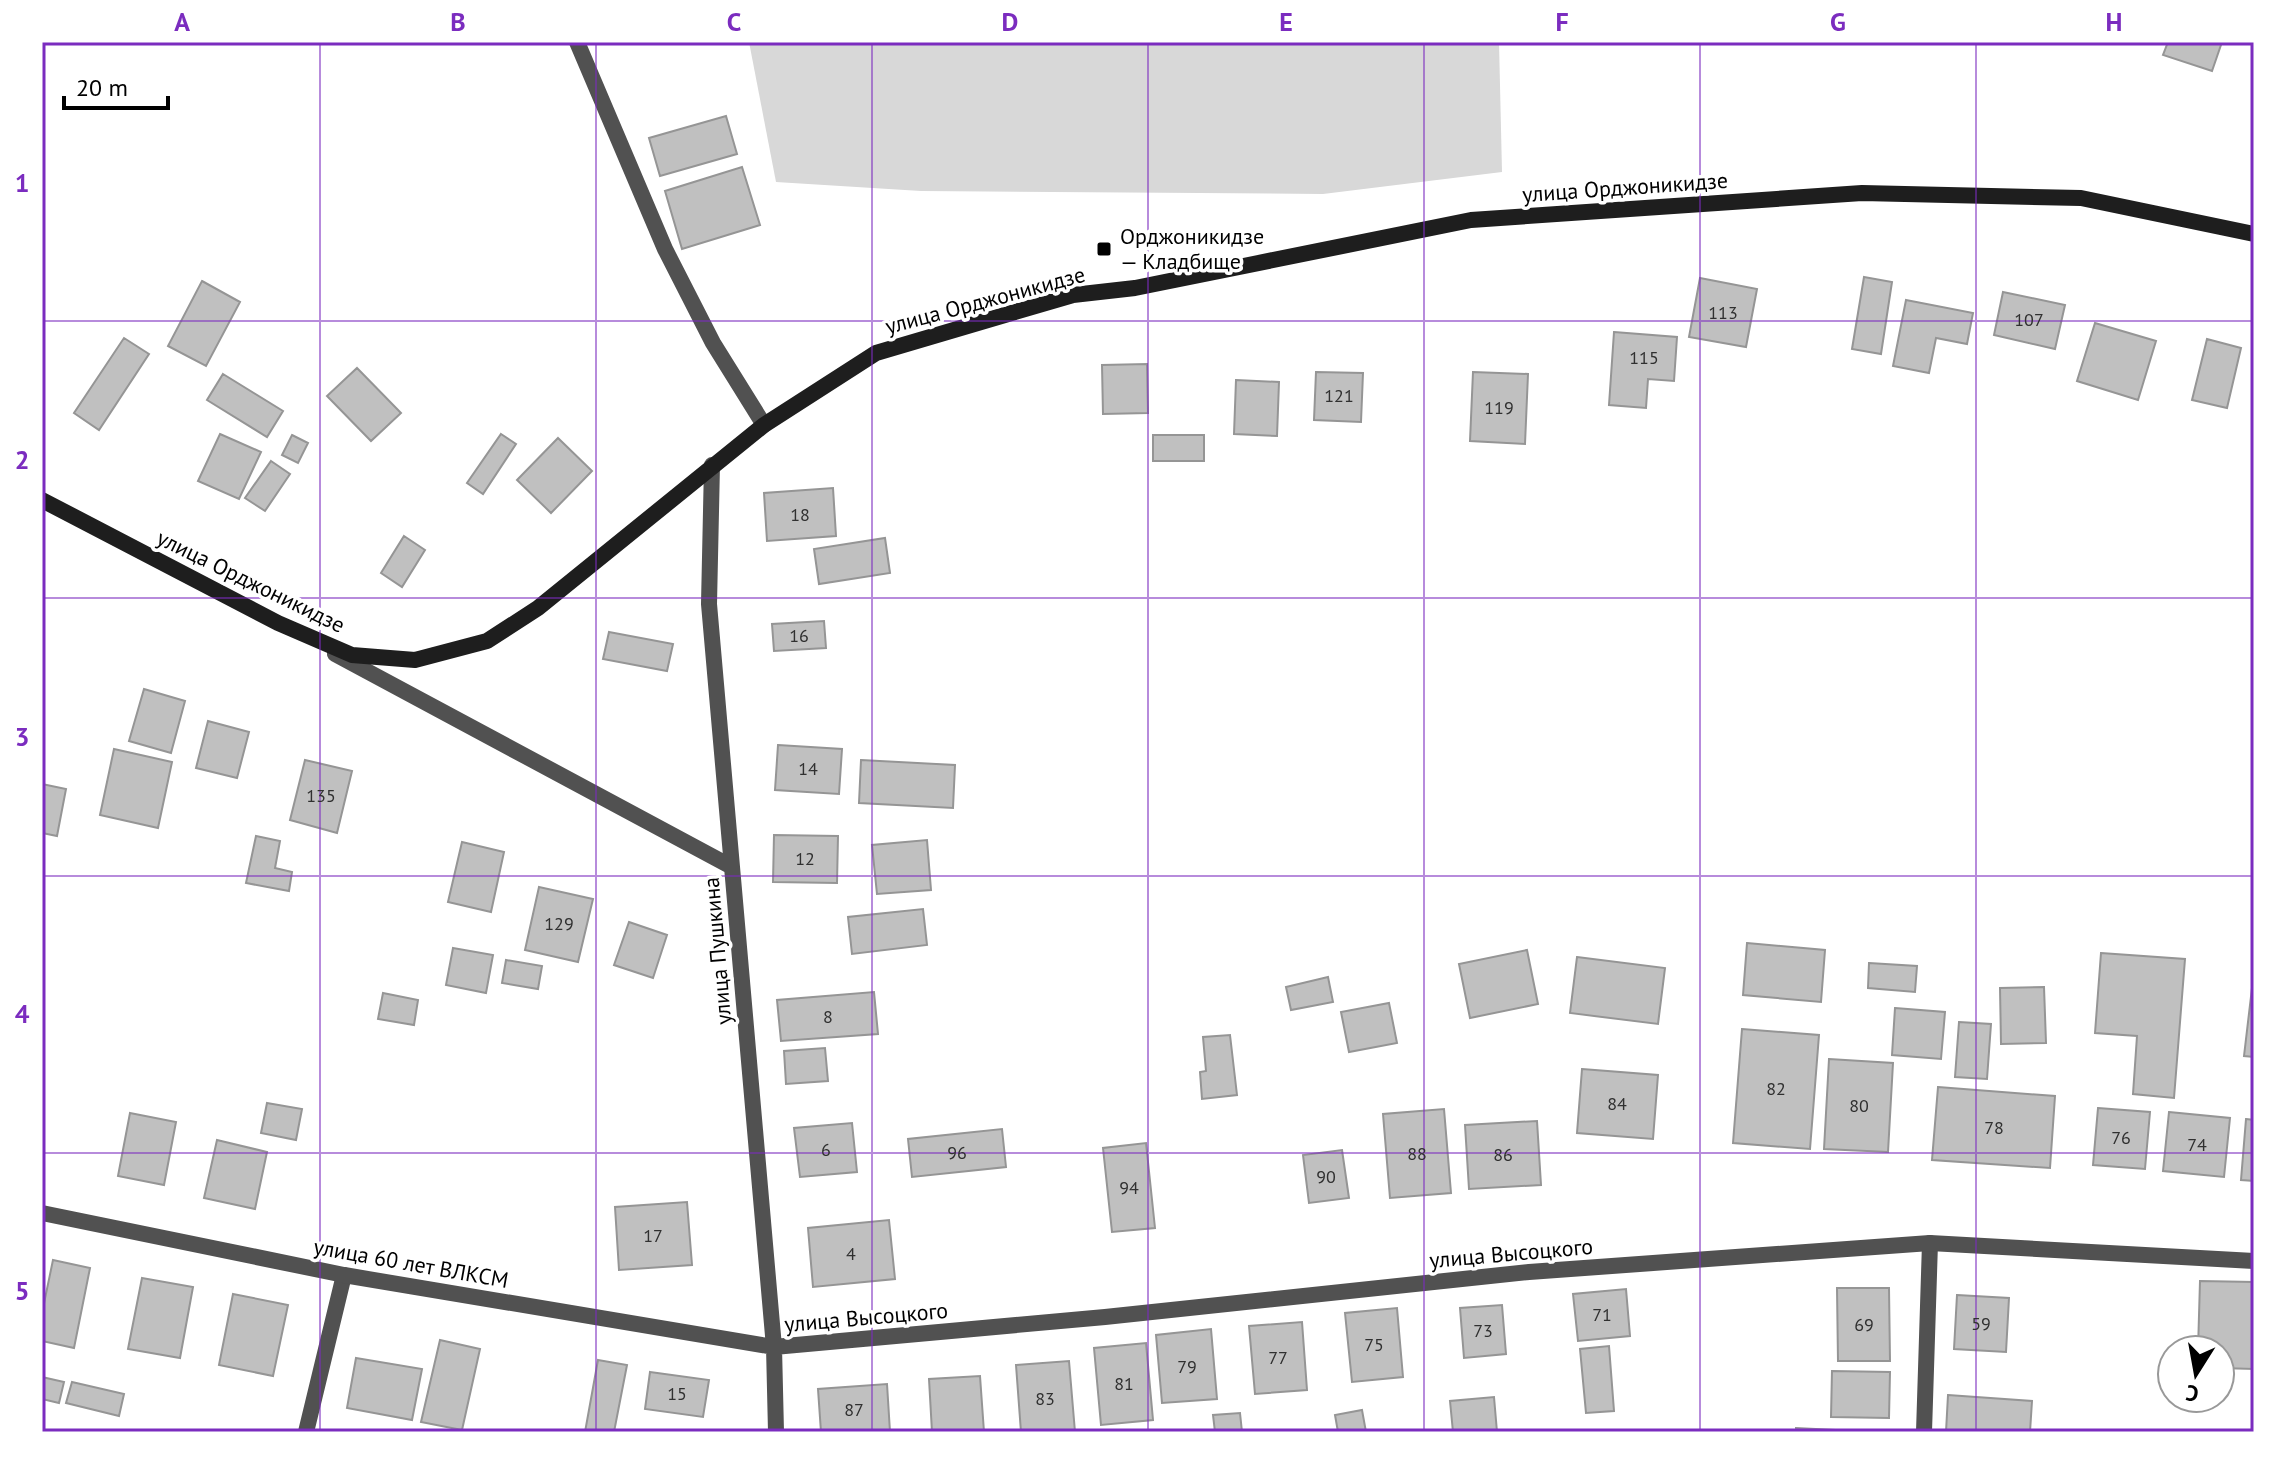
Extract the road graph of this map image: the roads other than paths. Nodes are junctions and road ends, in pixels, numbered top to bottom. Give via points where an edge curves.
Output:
1 (577, 42) edge
2 (2254, 234) edge
3 (764, 425) junction
4 (712, 465) junction
5 (42, 500) edge
6 (278, 623) junction
7 (732, 867) junction
8 (42, 1213) edge
9 (1930, 1243) junction
10 (2254, 1261) edge
11 (344, 1275) junction
12 (774, 1347) junction
13 (306, 1432) edge
14 (776, 1432) edge
15 (1924, 1432) edge

1 - 3 street via 665,249 713,343
2 - 3 main road, улица Орджоникидзе via 2081,198 1877,193 1471,220 1135,288 1073,295 876,353
3 - 4 main road, улица Орджоникидзе
4 - 6 main road, улица Орджоникидзе via 538,608 487,641 415,660 352,655
4 - 7 street, улица Пушкина via 709,604
5 - 6 main road, улица Орджоникидзе
6 - 7 street
7 - 12 street, улица Пушкина
8 - 11 street, улица 60 лет ВЛКСМ
9 - 10 street, улица Высоцкого
9 - 12 street, улица Высоцкого via 1529,1272
9 - 15 street
11 - 12 street, улица 60 лет ВЛКСМ
11 - 13 street
12 - 14 street, улица Пушкина

